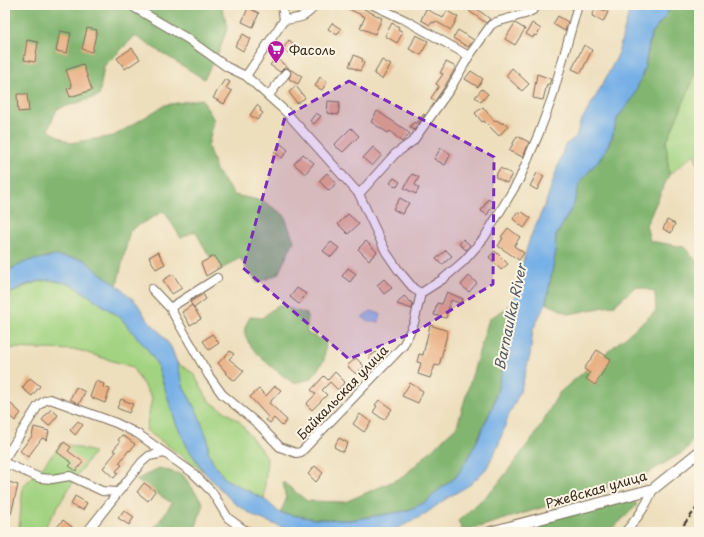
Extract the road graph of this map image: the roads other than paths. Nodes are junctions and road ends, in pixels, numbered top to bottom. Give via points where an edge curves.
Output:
1 (130, 5) edge
2 (282, 5) edge
3 (315, 5) edge
4 (373, 5) edge
5 (538, 5) edge
6 (578, 5) edge
7 (284, 20) junction
8 (469, 56) junction
9 (286, 73) dead end
10 (246, 76) junction
11 (269, 95) junction
12 (359, 194) junction
13 (217, 278) dead end
14 (152, 289) dead end
15 (421, 293) junction
16 (170, 308) junction
17 (699, 452) edge
18 (164, 453) junction
19 (5, 458) edge
20 (5, 463) edge
21 (653, 488) junction
22 (117, 492) junction
23 (87, 532) edge
24 (250, 532) edge
25 (490, 532) edge
26 (625, 532) edge

1 - 10 street via 188,39 227,67
2 - 7 street
3 - 7 street via 309,13 299,18
4 - 8 street
5 - 8 street via 525,14 491,25
6 - 15 street via 552,98 519,180 479,244 443,279
7 - 10 street
8 - 12 street via 450,89 413,141 395,154
9 - 11 street
10 - 11 street
11 - 12 street via 302,128
12 - 15 street via 386,252 414,289
13 - 16 street
14 - 16 street, Байкальская улица
15 - 16 street, Байкальская улица via 414,323 403,346 305,448 296,453 280,447 260,425 222,394
17 - 21 main road, Ржевская улица
18 - 19 street via 138,434 116,423 50,399 38,406
18 - 22 street via 149,456
18 - 24 street via 193,473 212,492 228,518
20 - 22 street via 40,478 70,476 102,491
21 - 25 main road, Ржевская улица
21 - 26 street via 649,500
22 - 23 street

